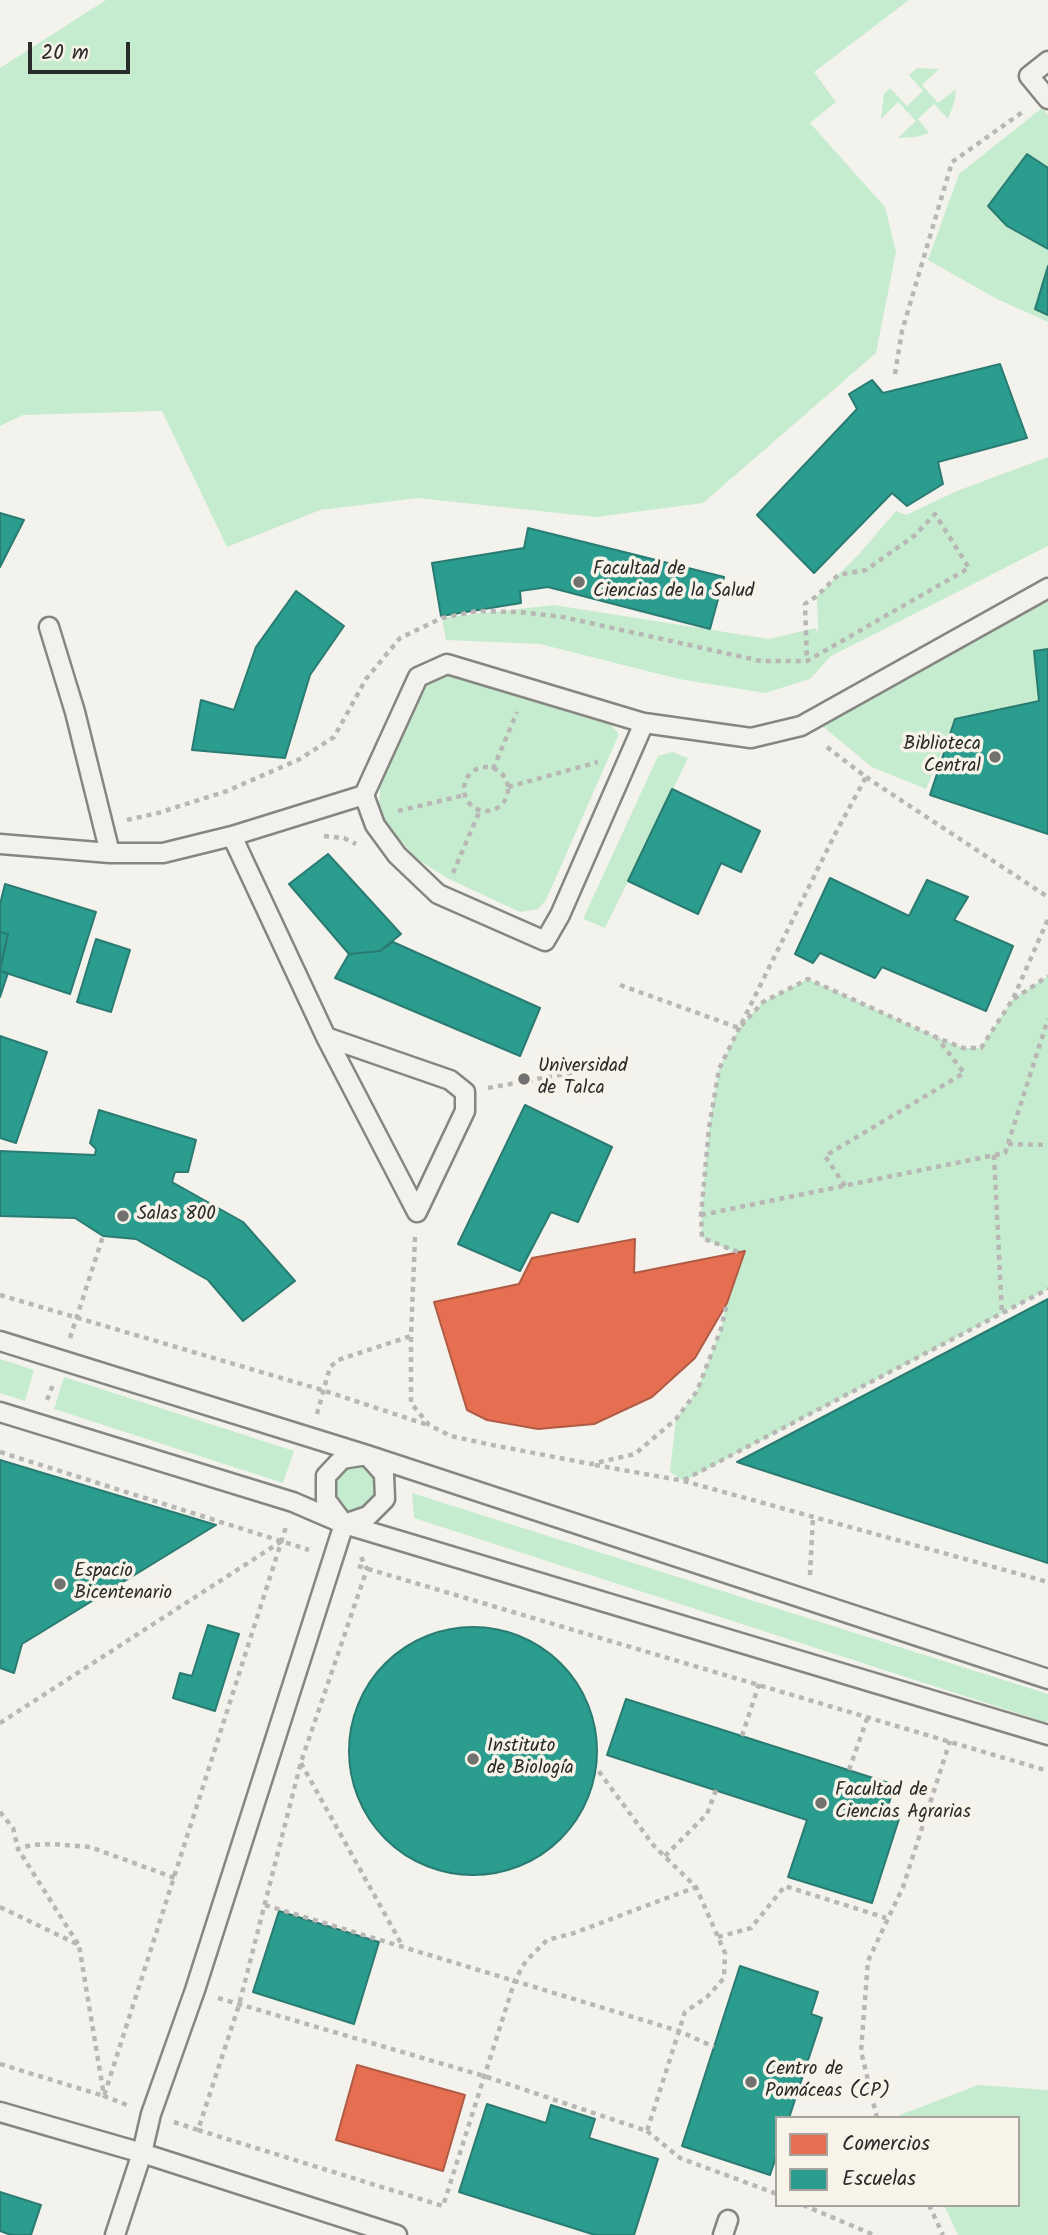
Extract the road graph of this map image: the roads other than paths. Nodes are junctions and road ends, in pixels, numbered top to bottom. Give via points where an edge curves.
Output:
1 (1048, 61) edge
2 (1046, 98) edge
3 (1048, 588) edge
4 (49, 627) dead end
5 (644, 723) junction
6 (364, 794) junction
7 (232, 836) junction
8 (0, 844) edge
9 (110, 853) junction
10 (326, 1037) junction
11 (0, 1340) edge
12 (0, 1412) edge
13 (367, 1455) junction
14 (344, 1524) junction
15 (1048, 1679) edge
16 (1048, 1735) edge
17 (0, 2112) edge
18 (142, 2153) junction
19 (116, 2235) edge
20 (397, 2235) edge

1 - 2 lane via 1029,76
3 - 5 lane via 801,726 751,738
4 - 9 lane
5 - 6 lane via 447,664 418,677
5 - 6 lane via 545,941 438,894 397,855 375,825
6 - 7 lane
7 - 9 lane via 163,853
7 - 10 lane
8 - 9 lane
10 - 10 lane via 416,1212 466,1111 465,1092 450,1080
11 - 13 lane
12 - 14 lane via 293,1502
13 - 14 lane via 384,1474 385,1499 368,1516
13 - 14 lane via 342,1459 326,1476 326,1500
13 - 15 lane
14 - 16 lane
14 - 18 lane
17 - 18 lane
18 - 19 lane
18 - 20 lane

